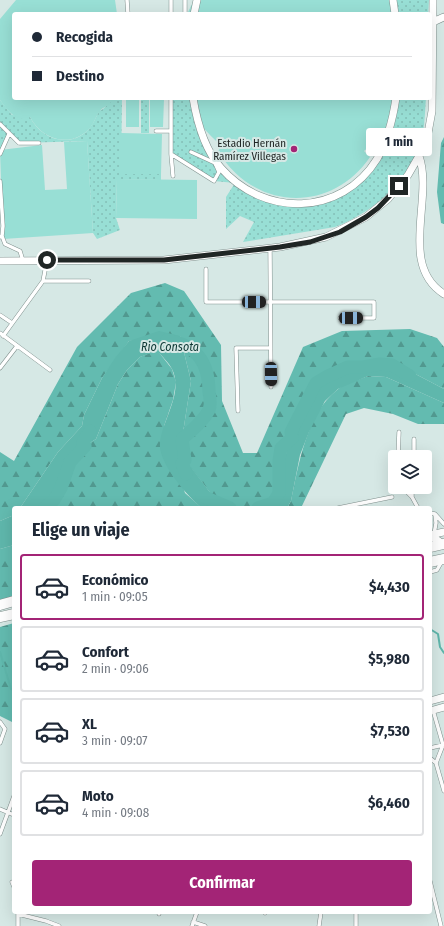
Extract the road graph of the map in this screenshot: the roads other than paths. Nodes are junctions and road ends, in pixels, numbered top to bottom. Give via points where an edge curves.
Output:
1 (128, 0) edge
2 (171, 0) edge
3 (185, 0) edge
4 (197, 0) edge
5 (393, 0) edge
6 (433, 0) edge
7 (128, 12) edge
8 (171, 12) edge
9 (185, 12) edge
10 (194, 12) edge
11 (396, 12) edge
12 (444, 17) edge
13 (433, 22) junction
14 (171, 100) edge
15 (194, 100) edge
16 (395, 100) edge
17 (0, 124) edge
18 (156, 130) dead end
19 (170, 131) junction
20 (9, 134) junction
21 (39, 144) dead end
22 (191, 152) dead end
23 (0, 154) edge
24 (171, 154) junction
25 (419, 156) junction
26 (174, 176) dead end
27 (0, 181) edge
28 (1, 236) edge
29 (270, 248) junction
30 (47, 260) junction
31 (0, 261) edge
32 (24, 261) junction
33 (206, 269) dead end
34 (43, 281) junction
35 (89, 281) dead end
36 (444, 294) edge
37 (270, 302) junction
38 (0, 314) edge
39 (340, 318) dead end
40 (12, 323) junction
41 (2, 335) edge
42 (17, 346) junction
43 (270, 348) junction
44 (0, 368) edge
45 (50, 370) dead end
46 (271, 386) dead end
47 (238, 411) dead end
48 (399, 432) dead end
49 (414, 439) dead end
50 (398, 450) edge
51 (414, 450) edge
52 (409, 494) edge
53 (392, 497) dead end
54 (412, 497) joint
55 (356, 506) edge
56 (417, 506) edge
57 (432, 513) edge
58 (435, 514) junction
59 (444, 524) edge
60 (444, 532) edge
61 (432, 533) edge
62 (432, 535) edge
63 (432, 536) edge
64 (444, 544) edge
65 (432, 547) edge
66 (444, 559) edge
67 (432, 562) edge
68 (432, 571) edge
69 (12, 602) edge
70 (0, 605) edge
71 (12, 614) edge
72 (0, 617) edge
73 (444, 697) edge
74 (432, 700) edge
75 (444, 707) edge
76 (432, 710) edge
77 (0, 722) edge
78 (0, 742) edge
79 (443, 745) junction
80 (432, 748) edge
81 (432, 760) edge
82 (436, 763) junction
83 (444, 791) edge
84 (12, 801) edge
85 (0, 810) edge
86 (8, 812) junction
87 (12, 814) edge
88 (0, 834) edge
89 (432, 889) edge
90 (18, 914) edge
91 (22, 914) edge
92 (196, 914) edge
93 (321, 914) edge
94 (356, 914) edge
95 (34, 917) joint
96 (46, 920) junction
97 (193, 922) junction
98 (18, 926) edge
99 (44, 926) edge
100 (59, 926) edge
101 (192, 926) edge
102 (204, 926) edge
103 (319, 926) edge
104 (356, 926) edge
105 (441, 926) edge

1 - 7 lane
2 - 8 lane
3 - 9 lane
4 - 10 street
5 - 11 street
6 - 13 street
12 - 13 street
13 - 25 street via 432,111 428,133
14 - 19 lane
15 - 16 street via 202,134 220,168 254,195 274,202 296,204 328,199 364,176 382,149
17 - 20 lane
18 - 19 lane
19 - 24 lane
20 - 21 lane via 19,143
20 - 23 lane
22 - 24 lane via 215,163 218,172 214,181
24 - 26 lane
25 - 29 street via 399,186 366,217 326,238
25 - 36 street via 423,171 419,241 423,266 426,276
27 - 28 lane
28 - 32 lane via 5,244 20,251
29 - 30 street via 164,260
29 - 37 lane
30 - 32 street
30 - 34 lane
31 - 32 street
33 - 37 lane via 206,302
34 - 35 lane
34 - 40 lane
37 - 39 lane via 374,302 374,318
37 - 43 lane
38 - 40 lane
40 - 41 lane
41 - 42 lane
42 - 44 lane
42 - 45 lane
43 - 46 lane
43 - 47 lane via 236,348
48 - 50 lane
49 - 51 lane
52 - 54 lane
53 - 55 lane
54 - 56 lane
57 - 58 lane
58 - 59 lane
58 - 61 lane via 436,527
60 - 62 street
63 - 64 street
64 - 65 main road
66 - 67 main road
66 - 68 lane via 437,570
69 - 70 main road
71 - 72 main road
73 - 74 street
75 - 76 street
76 - 79 lane
77 - 78 lane via 5,728
79 - 80 lane
79 - 82 lane
81 - 82 lane
82 - 83 lane
84 - 86 lane
85 - 86 lane
86 - 87 lane
86 - 88 lane
89 - 105 lane
90 - 98 lane
91 - 95 lane
92 - 97 lane
93 - 103 lane
94 - 104 lane
95 - 96 lane
96 - 99 lane
96 - 100 lane
97 - 101 lane
97 - 102 lane

